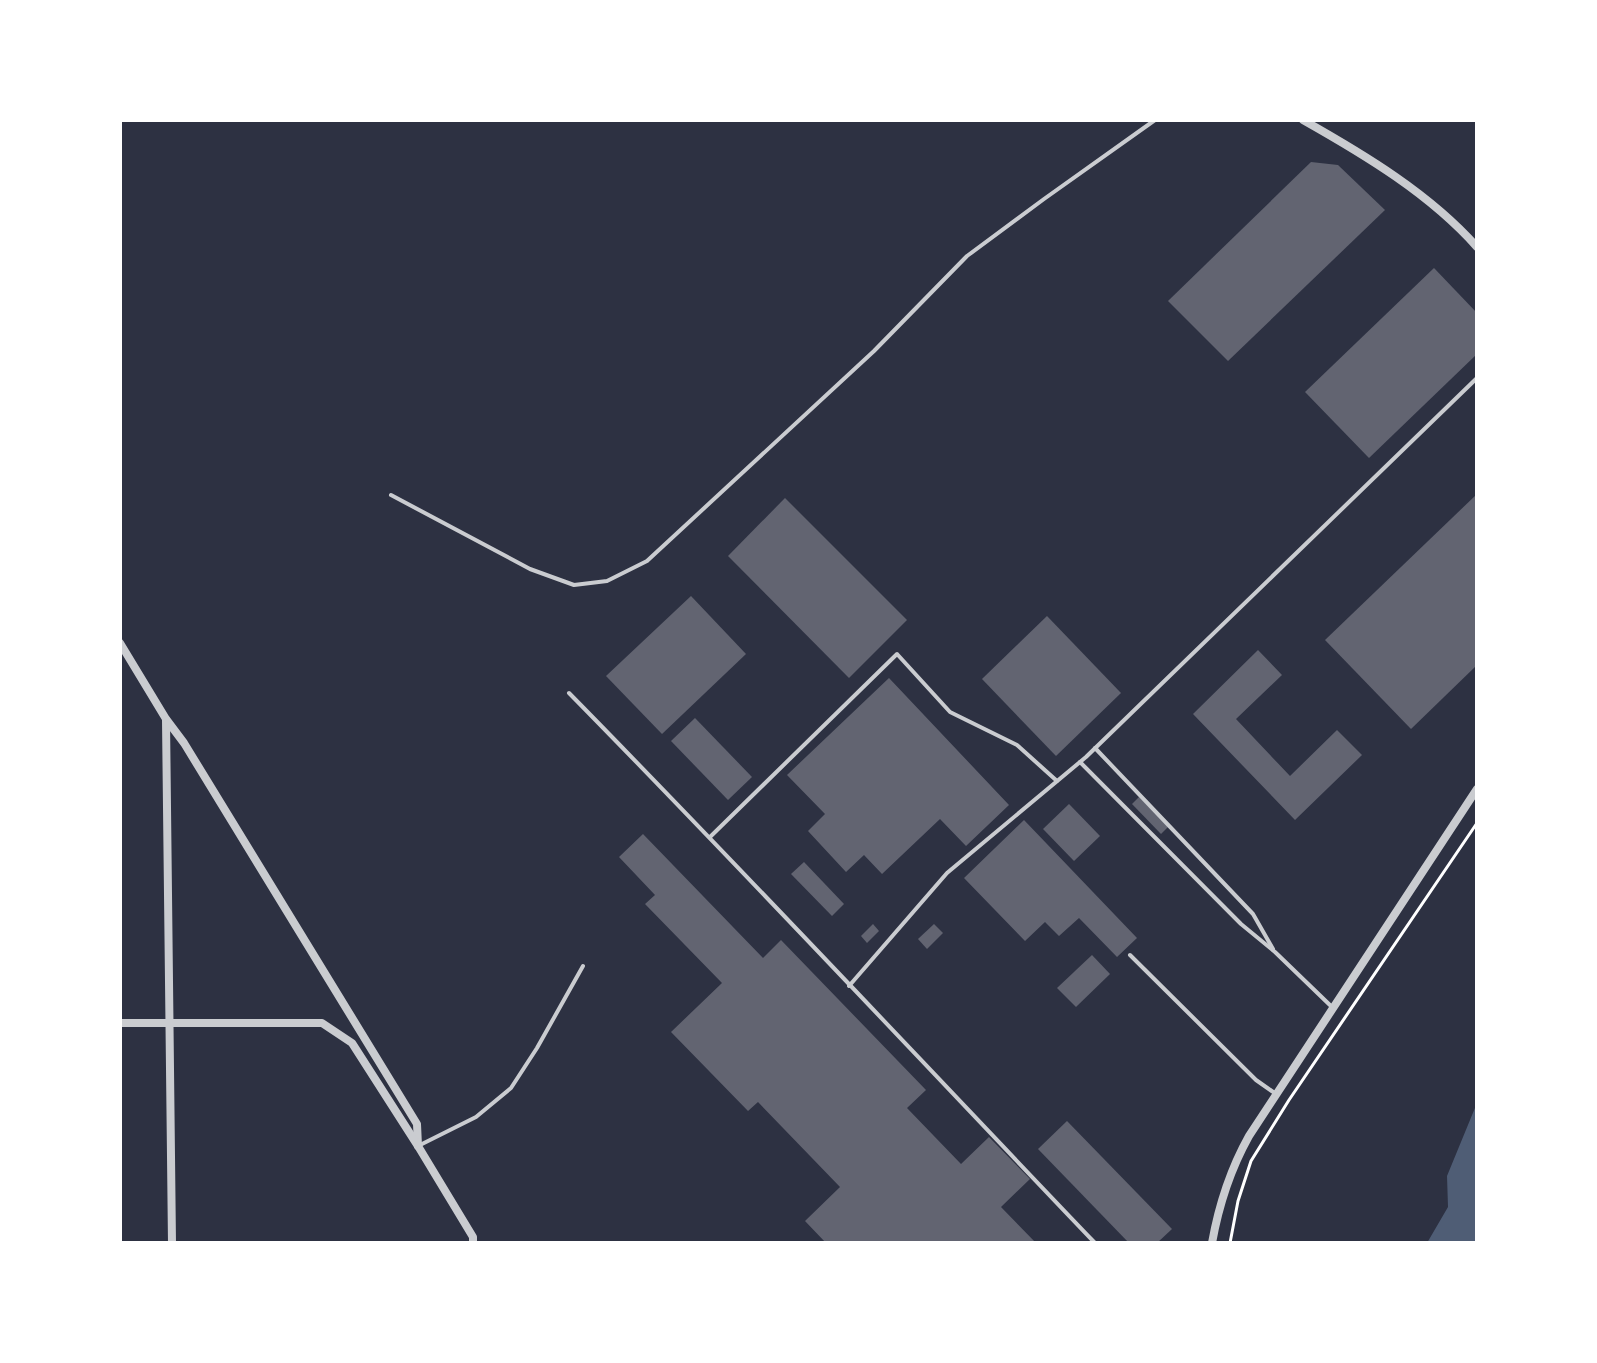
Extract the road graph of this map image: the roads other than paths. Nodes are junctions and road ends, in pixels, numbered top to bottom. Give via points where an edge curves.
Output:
1 (1155, 120) edge
2 (1303, 120) edge
3 (1477, 247) edge
4 (1477, 378) edge
5 (391, 495) dead end
6 (120, 643) edge
7 (569, 693) dead end
8 (166, 719) junction
9 (1095, 748) junction
10 (1080, 762) junction
11 (1057, 781) junction
12 (1477, 789) edge
13 (710, 837) junction
14 (1275, 952) junction
15 (1130, 955) dead end
16 (583, 966) dead end
17 (849, 986) junction
18 (1333, 1008) junction
19 (171, 1022) junction
20 (120, 1023) edge
21 (1276, 1094) junction
22 (418, 1146) junction
23 (172, 1243) edge
24 (473, 1243) edge
25 (1095, 1243) edge
26 (1212, 1243) edge

1 - 5 lane via 967,256 874,351 647,561 607,581 574,585 530,569
2 - 3 street via 1395,177
4 - 9 lane
6 - 8 street
7 - 13 lane
8 - 19 street
8 - 22 street via 417,1124
9 - 10 lane
9 - 14 lane via 1253,914
10 - 11 lane
10 - 14 lane
11 - 13 lane via 1017,745 950,712 897,654
11 - 17 lane via 947,873
12 - 18 street
13 - 17 lane
14 - 18 lane
15 - 21 lane
16 - 22 lane via 511,1088 476,1117
17 - 25 lane
18 - 21 street
19 - 20 street
19 - 22 street via 322,1023 352,1043
19 - 23 street
21 - 26 street via 1228,1180
22 - 24 street

